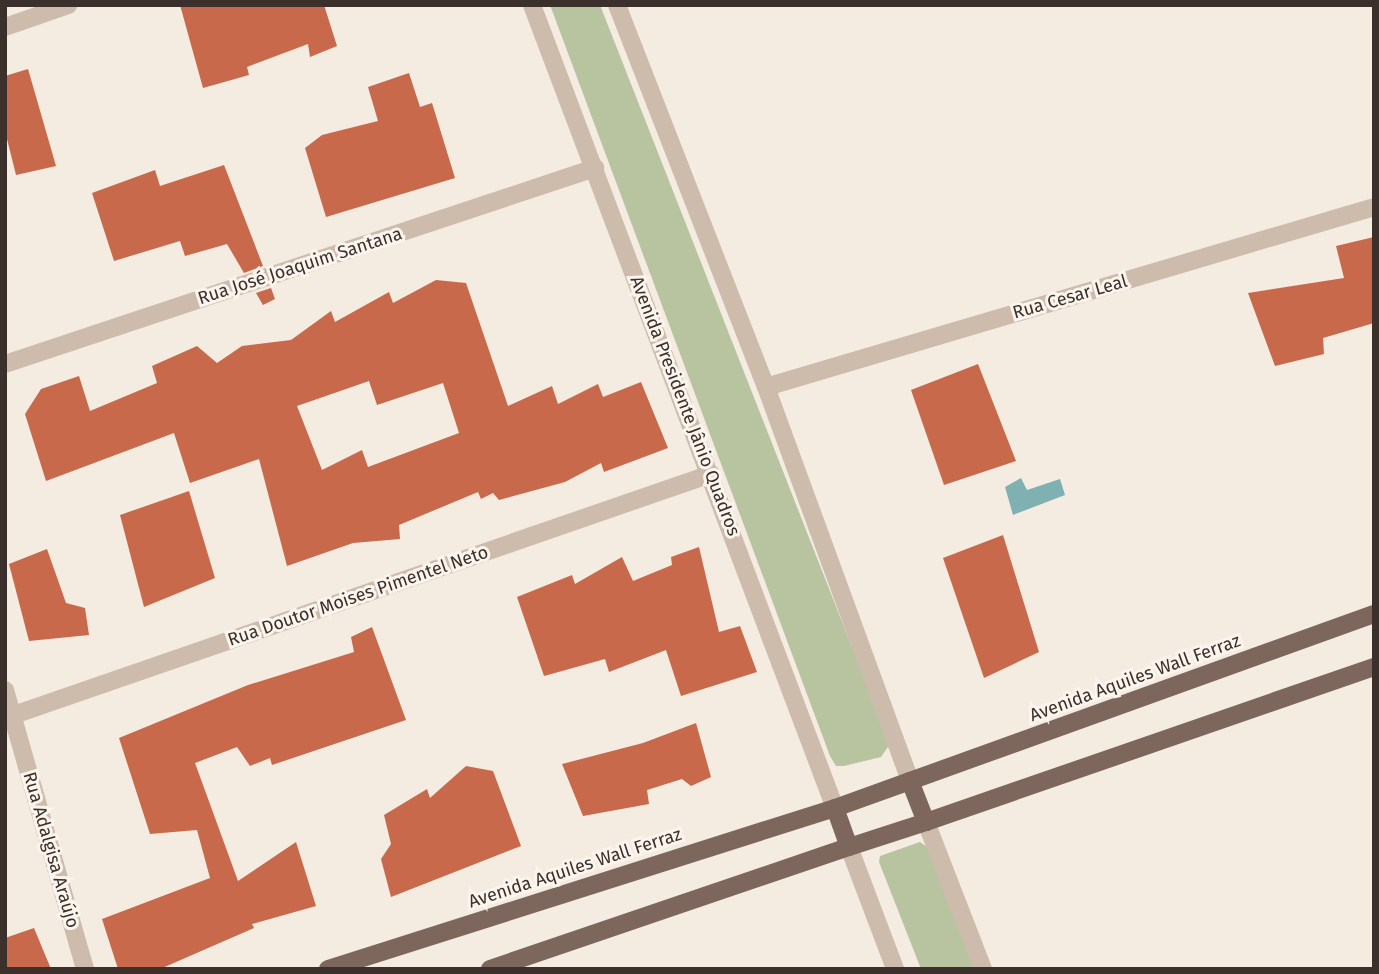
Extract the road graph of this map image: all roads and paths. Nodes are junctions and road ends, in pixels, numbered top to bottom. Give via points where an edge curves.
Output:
1 (68, 5) edge
2 (532, 5) edge
3 (617, 5) edge
4 (5, 27) edge
5 (596, 168) junction
6 (1374, 207) edge
7 (5, 364) edge
8 (766, 387) junction
9 (710, 474) junction
10 (1374, 614) edge
11 (1374, 667) edge
12 (5, 690) edge
13 (9, 716) edge
14 (911, 781) junction
15 (835, 808) junction
16 (926, 822) junction
17 (849, 847) junction
18 (85, 969) edge
19 (328, 969) edge
20 (490, 969) edge
21 (895, 969) edge
22 (983, 969) edge

1 - 4 street
2 - 5 street, Avenida Presidente Jânio Quadros
3 - 8 street
5 - 7 street, Rua José Joaquim Santana
5 - 9 street, Avenida Presidente Jânio Quadros
6 - 8 street, Rua Cesar Leal
8 - 14 street
9 - 13 street, Rua Doutor Moises Pimentel Neto
9 - 15 street, Avenida Presidente Jânio Quadros
10 - 14 main road, Avenida Aquiles Wall Ferraz
11 - 16 main road
12 - 13 street, Rua Adalgisa Araújo
13 - 18 street, Rua Adalgisa Araújo
14 - 15 main road, Avenida Aquiles Wall Ferraz
14 - 16 main road
15 - 17 main road
15 - 19 main road, Avenida Aquiles Wall Ferraz
16 - 17 main road
16 - 22 street
17 - 20 main road
17 - 21 street

